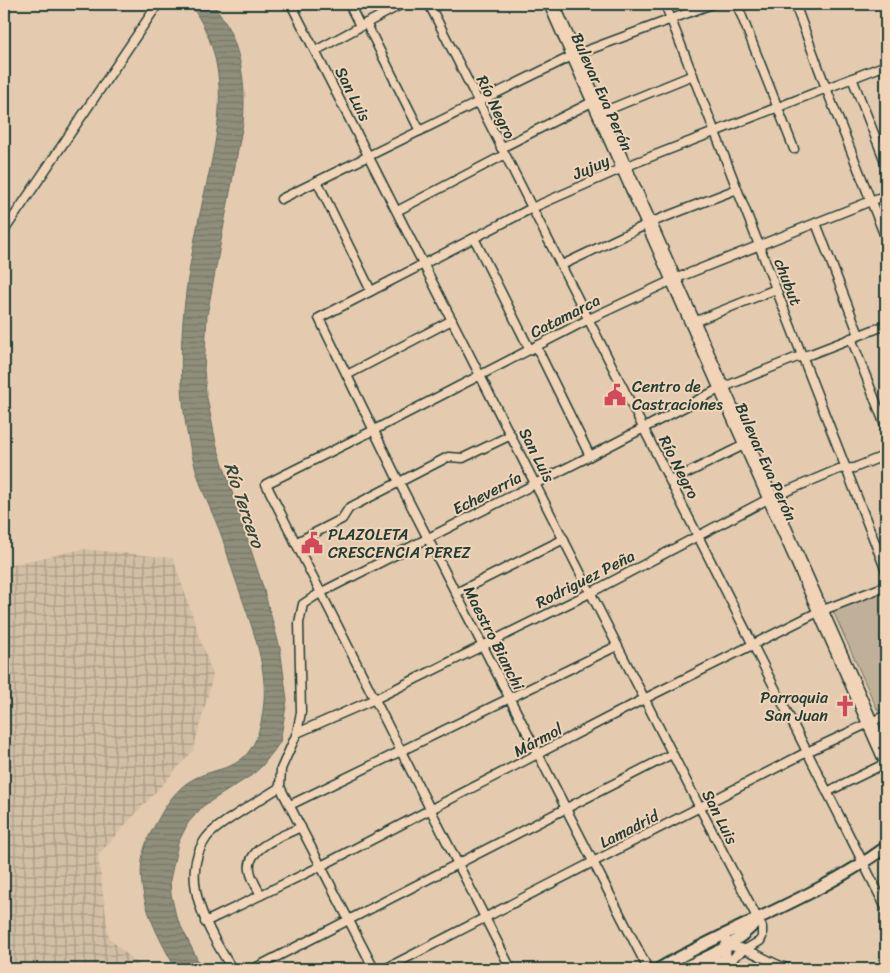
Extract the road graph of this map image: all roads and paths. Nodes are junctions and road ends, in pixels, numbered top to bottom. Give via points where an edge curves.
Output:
1 (158, 4) edge
2 (291, 4) edge
3 (349, 4) edge
4 (402, 4) edge
5 (429, 4) edge
6 (548, 4) edge
7 (555, 4) edge
8 (665, 4) edge
9 (712, 4) edge
10 (737, 4) edge
11 (795, 4) edge
12 (671, 19) junction
13 (363, 25) junction
14 (315, 51) junction
15 (574, 55) junction
16 (886, 65) edge
17 (693, 75) junction
18 (852, 78) junction
19 (826, 88) junction
20 (478, 102) junction
21 (592, 102) junction
22 (776, 106) junction
23 (600, 113) junction
24 (420, 131) junction
25 (715, 132) junction
26 (794, 149) dead end
27 (503, 151) junction
28 (369, 156) junction
29 (886, 164) edge
30 (624, 167) junction
31 (317, 181) junction
32 (737, 189) junction
33 (886, 195) edge
34 (281, 199) dead end
35 (872, 201) junction
36 (532, 208) junction
37 (397, 211) junction
38 (816, 223) junction
39 (649, 224) junction
40 (4, 231) edge
41 (474, 238) junction
42 (886, 239) edge
43 (759, 245) junction
44 (424, 264) junction
45 (562, 265) junction
46 (674, 279) junction
47 (776, 289) junction
48 (371, 291) junction
49 (319, 318) joint
50 (589, 319) junction
51 (452, 320) junction
52 (696, 321) junction
53 (886, 325) edge
54 (855, 337) junction
55 (533, 348) junction
56 (802, 356) junction
57 (347, 374) junction
58 (480, 376) junction
59 (722, 388) junction
60 (644, 428) junction
61 (886, 428) edge
62 (374, 430) junction
63 (511, 435) junction
64 (744, 445) junction
65 (886, 455) edge
66 (590, 456) junction
67 (846, 468) junction
68 (671, 481) junction
69 (399, 482) junction
70 (536, 484) junction
71 (771, 498) junction
72 (699, 536) junction
73 (428, 538) junction
74 (564, 539) junction
75 (295, 543) junction
76 (886, 571) edge
77 (886, 586) edge
78 (320, 593) junction
79 (456, 593) junction
80 (590, 593) junction
81 (821, 611) junction
82 (754, 644) junction
83 (482, 646) junction
84 (617, 646) junction
85 (374, 698) junction
86 (509, 699) junction
87 (644, 699) junction
88 (886, 715) edge
89 (870, 721) junction
90 (297, 733) junction
91 (886, 751) edge
92 (402, 752) junction
93 (807, 752) junction
94 (672, 754) junction
95 (538, 756) junction
96 (886, 765) edge
97 (280, 787) junction
98 (827, 792) junction
99 (290, 806) junction
100 (700, 808) junction
101 (565, 809) junction
102 (431, 811) junction
103 (301, 827) junction
104 (886, 847) edge
105 (886, 857) edge
106 (592, 863) junction
107 (457, 864) junction
108 (864, 864) junction
109 (321, 866) junction
110 (261, 895) junction
111 (886, 908) edge
112 (485, 919) junction
113 (349, 920) junction
114 (757, 920) junction
115 (205, 922) junction
116 (744, 924) junction
117 (726, 946) junction
118 (747, 949) junction
119 (698, 962) junction
120 (728, 967) edge
121 (232, 969) edge
122 (253, 969) edge
123 (374, 969) edge
124 (385, 969) edge
125 (511, 969) edge
126 (648, 969) edge
127 (658, 969) edge
128 (680, 969) edge
129 (789, 969) edge

1 - 40 street
2 - 14 street, San Luis
3 - 13 street
4 - 13 street
5 - 20 street, Río Negro
6 - 15 street, Bulevar Eva Perón
7 - 15 street, Bulevar Eva Perón
8 - 12 street, chubut
9 - 12 street
10 - 22 street
11 - 19 street
12 - 15 street
12 - 17 street, chubut
13 - 14 street
13 - 24 street
14 - 28 street, San Luis
15 - 20 street
15 - 21 street, Bulevar Eva Perón
15 - 23 street, Bulevar Eva Perón
16 - 18 street, Jujuy
17 - 23 street
17 - 25 street, chubut
18 - 19 street, Jujuy
18 - 29 street
19 - 22 street, Jujuy
19 - 35 street
20 - 24 street
20 - 27 street, Río Negro
21 - 23 street, Bulevar Eva Perón
21 - 27 street
22 - 25 street, Jujuy
22 - 26 street
23 - 30 street, Bulevar Eva Perón
24 - 28 street
25 - 30 street, Jujuy
25 - 32 street, chubut
27 - 36 street, Río Negro
27 - 37 street
28 - 31 street
28 - 37 street, San Luis
30 - 36 street, Jujuy
30 - 39 street, Bulevar Eva Perón
31 - 34 street
31 - 48 street
32 - 39 street
32 - 43 street, chubut
33 - 35 street, Catamarca
35 - 38 street, Catamarca
35 - 42 street
36 - 41 street, Jujuy
36 - 45 street, Río Negro
37 - 44 street, San Luis
38 - 43 street, Catamarca
38 - 54 street
39 - 45 street
39 - 46 street, Bulevar Eva Perón
41 - 44 street, Jujuy
41 - 55 street
43 - 46 street, Catamarca
43 - 47 street, chubut
44 - 48 street, Jujuy
44 - 51 street, San Luis
45 - 50 street, Río Negro
46 - 50 street, Catamarca
46 - 52 street, Bulevar Eva Perón
46 - 59 street, Bulevar Eva Perón
47 - 52 street
47 - 56 street, chubut
48 - 49 street, Jujuy
49 - 57 street, Maestro Bianchi
50 - 55 street, Catamarca
50 - 60 street, Río Negro
51 - 57 street
51 - 58 street, San Luis
52 - 59 street, Bulevar Eva Perón
53 - 54 street, Echeverría
54 - 56 street, Echeverría
54 - 61 street
55 - 58 street, Catamarca
55 - 66 street
56 - 59 street, Echeverría
56 - 67 street, chubut
57 - 62 street, Maestro Bianchi
58 - 62 street, Catamarca
58 - 63 street, San Luis
59 - 60 street, Echeverría
59 - 64 street, Bulevar Eva Perón
59 - 71 street, Bulevar Eva Perón
60 - 66 street, Echeverría
60 - 68 street, Río Negro
62 - 69 street, Maestro Bianchi
62 - 75 street, Catamarca via 266,484
63 - 69 street via 463,458 448,457
63 - 70 street, San Luis
64 - 68 street
64 - 71 street, Bulevar Eva Perón
65 - 67 street, Rodriguez Peña
66 - 70 street, Echeverría
67 - 71 street, Rodriguez Peña
67 - 76 street, chubut
68 - 72 street, Río Negro
69 - 73 street, Maestro Bianchi
69 - 75 street via 349,508 342,519
70 - 73 street, Echeverría
70 - 74 street, San Luis
71 - 72 street, Rodriguez Peña
71 - 81 street, Bulevar Eva Perón
72 - 80 street, Rodriguez Peña
72 - 82 street, Río Negro
73 - 78 street, Echeverría
73 - 79 street, Maestro Bianchi
74 - 79 street
74 - 80 street, San Luis
75 - 78 street
77 - 81 street, Mármol
78 - 85 street
78 - 90 street, Echeverría via 303,604 300,610 301,712
79 - 83 street, Maestro Bianchi
80 - 83 street, Rodriguez Peña
80 - 84 street, San Luis
81 - 82 street, Mármol
81 - 89 street, Bulevar Eva Perón
82 - 87 street, Mármol
82 - 93 street, Río Negro
83 - 85 street, Rodriguez Peña
83 - 86 street, Maestro Bianchi
84 - 86 street
84 - 87 street, San Luis
85 - 90 street, Rodriguez Peña
85 - 92 street
86 - 92 street
86 - 95 street, Maestro Bianchi
87 - 94 street, San Luis
87 - 95 street, Mármol
88 - 89 street, Lamadrid
89 - 91 street, Bulevar Eva Perón
89 - 93 street, Lamadrid
89 - 96 street, Bulevar Eva Perón
90 - 97 street, Echeverría via 282,769
92 - 99 street
92 - 102 street
93 - 98 street, Río Negro
93 - 100 street, Lamadrid
94 - 100 street, San Luis
94 - 101 street
95 - 101 street, Maestro Bianchi
95 - 102 street, Mármol
96 - 98 street
97 - 99 street
97 - 115 street via 213,831 203,845 197,861 196,884
98 - 108 street, Río Negro
99 - 103 street
100 - 106 street, Lamadrid
100 - 114 street, San Luis
101 - 106 street, Maestro Bianchi
101 - 107 street
102 - 107 street
102 - 109 street, Mármol
103 - 109 street
103 - 110 street via 256,851 250,872
104 - 108 main road
105 - 108 main road
106 - 112 street, Lamadrid
106 - 126 street, Maestro Bianchi
107 - 112 street
107 - 113 street
108 - 111 street, Río Negro
108 - 114 main road
109 - 110 street, Mármol
109 - 113 street
110 - 115 street, Mármol
112 - 124 street, Lamadrid
112 - 125 street
113 - 122 street
113 - 123 street
114 - 116 main road
114 - 117 main road
114 - 118 street via 762,927 762,937
115 - 121 street
116 - 117 main road via 728,937
116 - 127 main road
117 - 118 street
117 - 119 main road
117 - 120 main road
118 - 120 street via 736,955
118 - 129 street
119 - 120 street via 720,960
119 - 128 main road

